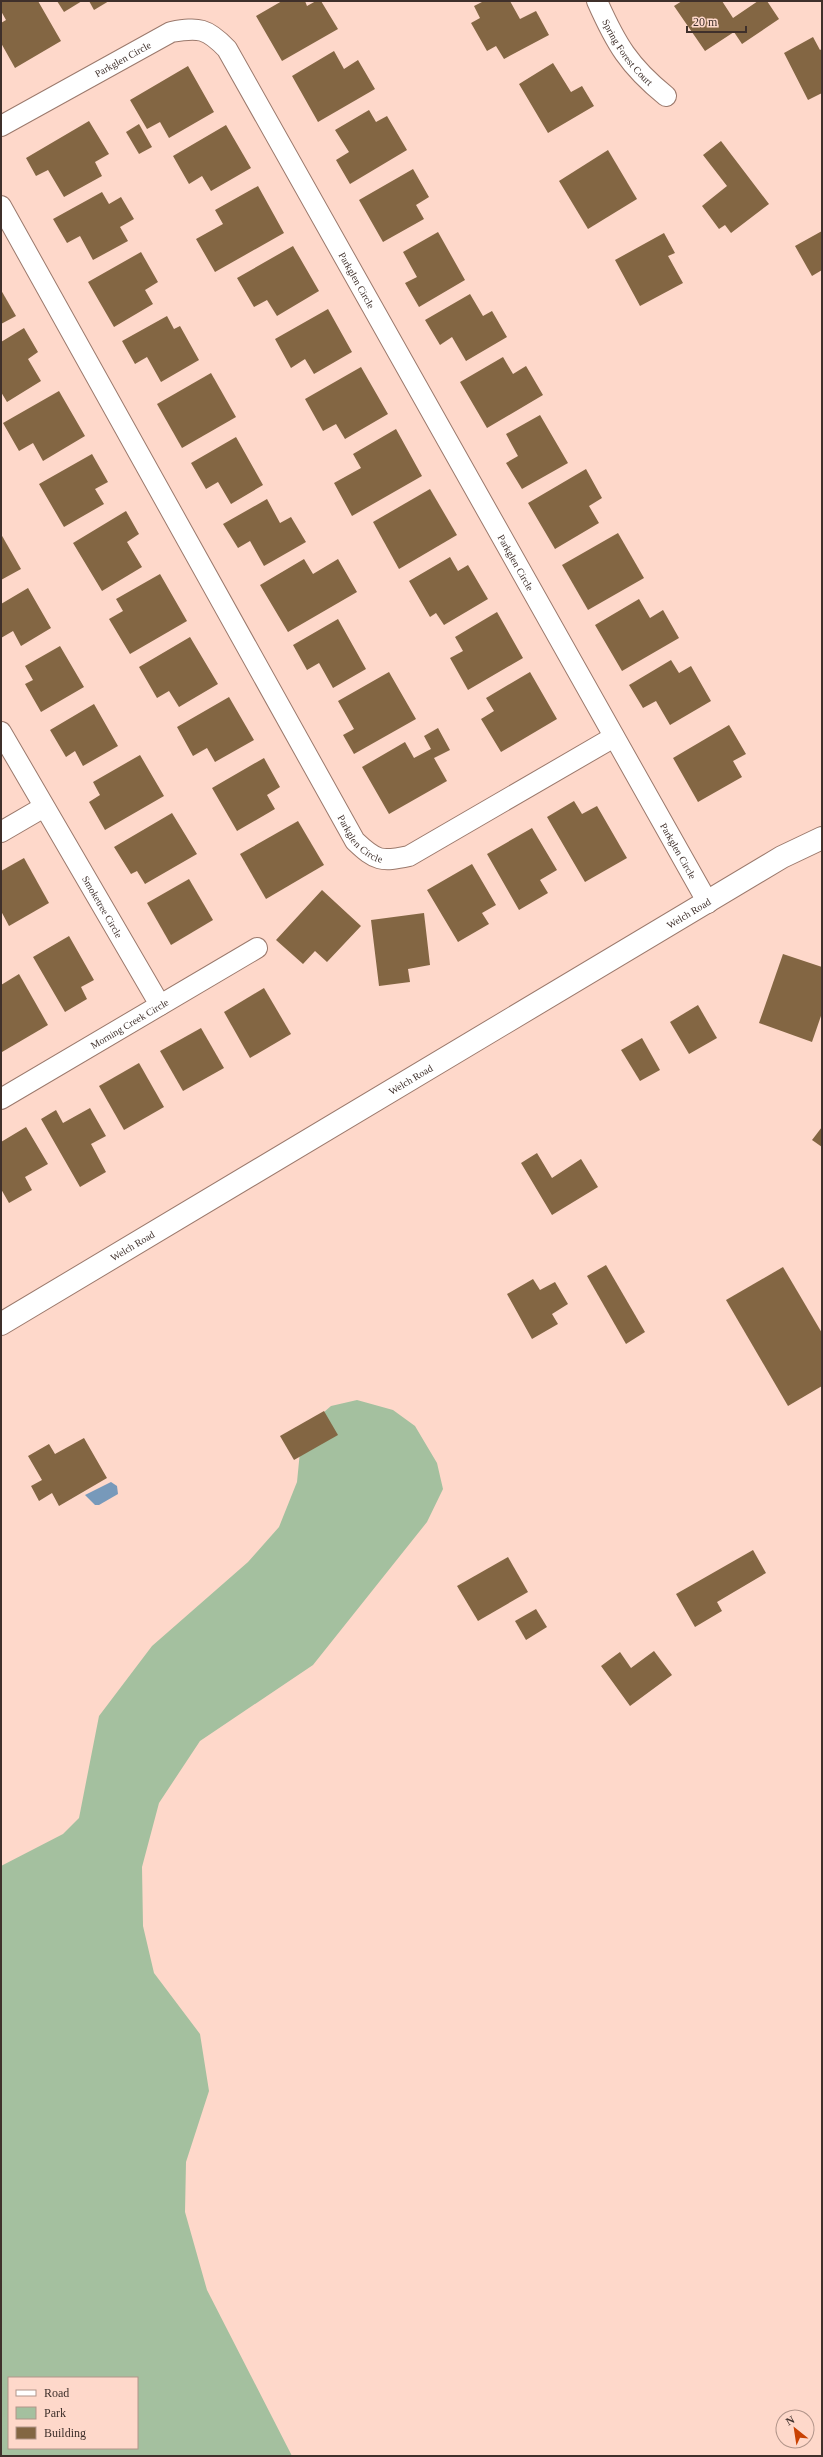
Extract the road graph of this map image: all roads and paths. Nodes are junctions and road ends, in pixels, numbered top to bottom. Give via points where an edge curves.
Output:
1 (597, 1) edge
2 (666, 96) dead end
3 (1, 126) edge
4 (1, 206) edge
5 (1, 732) edge
6 (614, 736) junction
7 (44, 807) junction
8 (1, 832) edge
9 (822, 838) edge
10 (708, 903) junction
11 (257, 948) dead end
12 (160, 1006) junction
13 (1, 1099) edge
14 (1, 1324) edge

1 - 2 street, Spring Forest Court via 627,59 642,77
3 - 6 street, Parkglen Circle via 171,32 193,28 213,35 227,49
4 - 6 street, Parkglen Circle via 355,840 369,854 386,861 410,856
5 - 7 street, Smoketree Circle
6 - 10 street, Parkglen Circle
7 - 8 street
7 - 12 street, Smoketree Circle
9 - 10 main road, Welch Road via 782,857
10 - 14 main road, Welch Road via 364,1105
11 - 12 street, Morning Creek Circle
12 - 13 street, Morning Creek Circle

